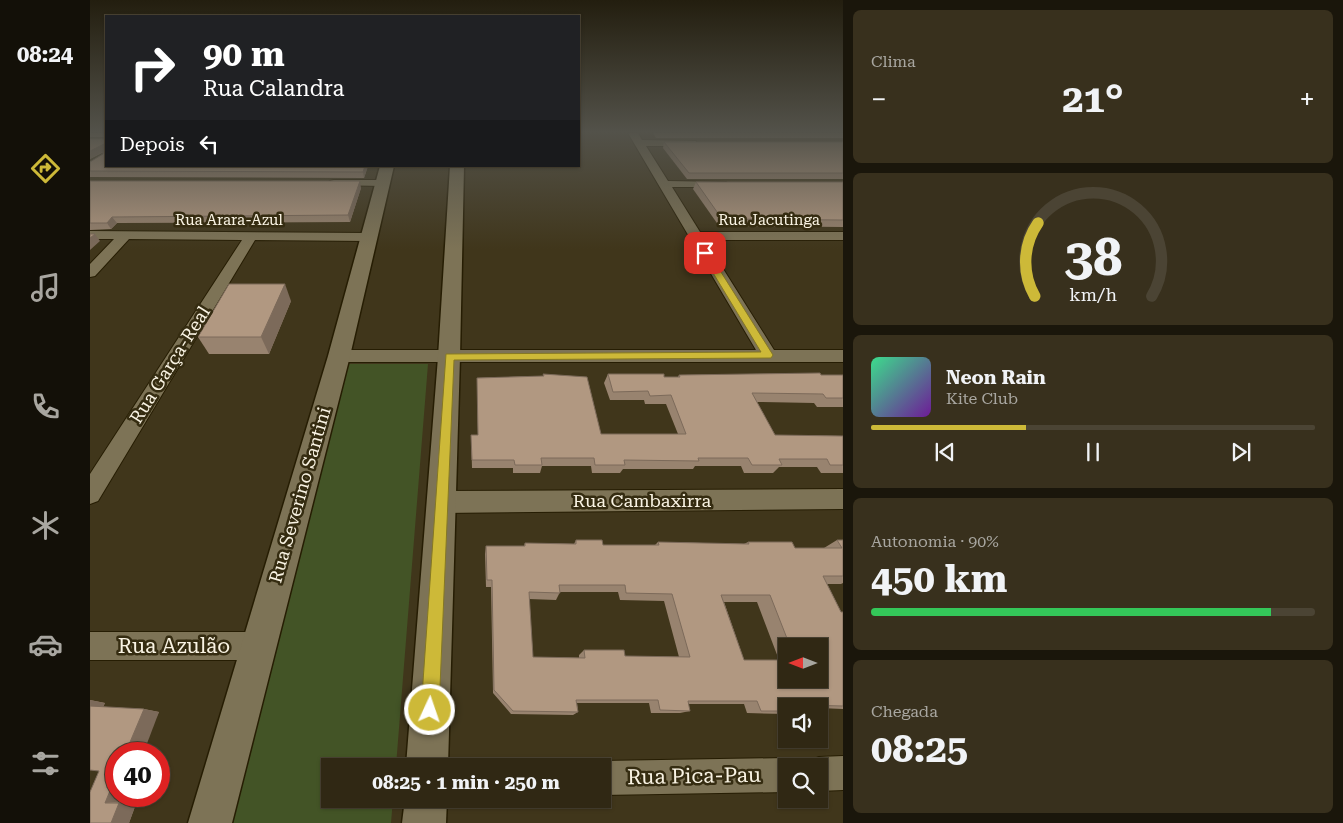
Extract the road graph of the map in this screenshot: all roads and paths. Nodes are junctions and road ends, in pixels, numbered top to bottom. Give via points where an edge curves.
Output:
1 (457, 171) edge
2 (656, 171) edge
3 (385, 175) edge
4 (324, 183) edge
5 (664, 184) junction
6 (733, 184) edge
7 (90, 235) edge
8 (126, 235) junction
9 (251, 236) junction
10 (695, 236) junction
11 (843, 236) edge
12 (368, 237) junction
13 (90, 273) edge
14 (768, 355) junction
15 (339, 356) junction
16 (843, 356) edge
17 (449, 357) junction
18 (90, 494) edge
19 (843, 499) edge
20 (440, 502) junction
21 (90, 646) edge
22 (258, 646) junction
23 (427, 758) edge
24 (843, 773) edge
25 (778, 774) edge
26 (828, 774) edge
27 (611, 778) edge
28 (425, 808) edge
29 (210, 823) edge
30 (424, 823) edge

1 - 17 street
2 - 5 street
3 - 4 street
3 - 12 street, Rua Severino Santini
5 - 6 street
5 - 10 street
7 - 8 street, Rua Arara-Azul
8 - 9 street, Rua Arara-Azul
8 - 13 street
9 - 12 street, Rua Arara-Azul
9 - 18 street, Rua Garça-Real
10 - 11 street, Rua Jacutinga
10 - 14 street
12 - 15 street, Rua Severino Santini
14 - 16 street
14 - 17 street
15 - 17 street
15 - 22 street, Rua Severino Santini
17 - 20 street
19 - 20 street, Rua Cambaxirra
20 - 23 street
21 - 22 street, Rua Azulão
22 - 29 street, Rua Severino Santini
24 - 26 street
25 - 27 street, Rua Pica-Pau
28 - 30 street

